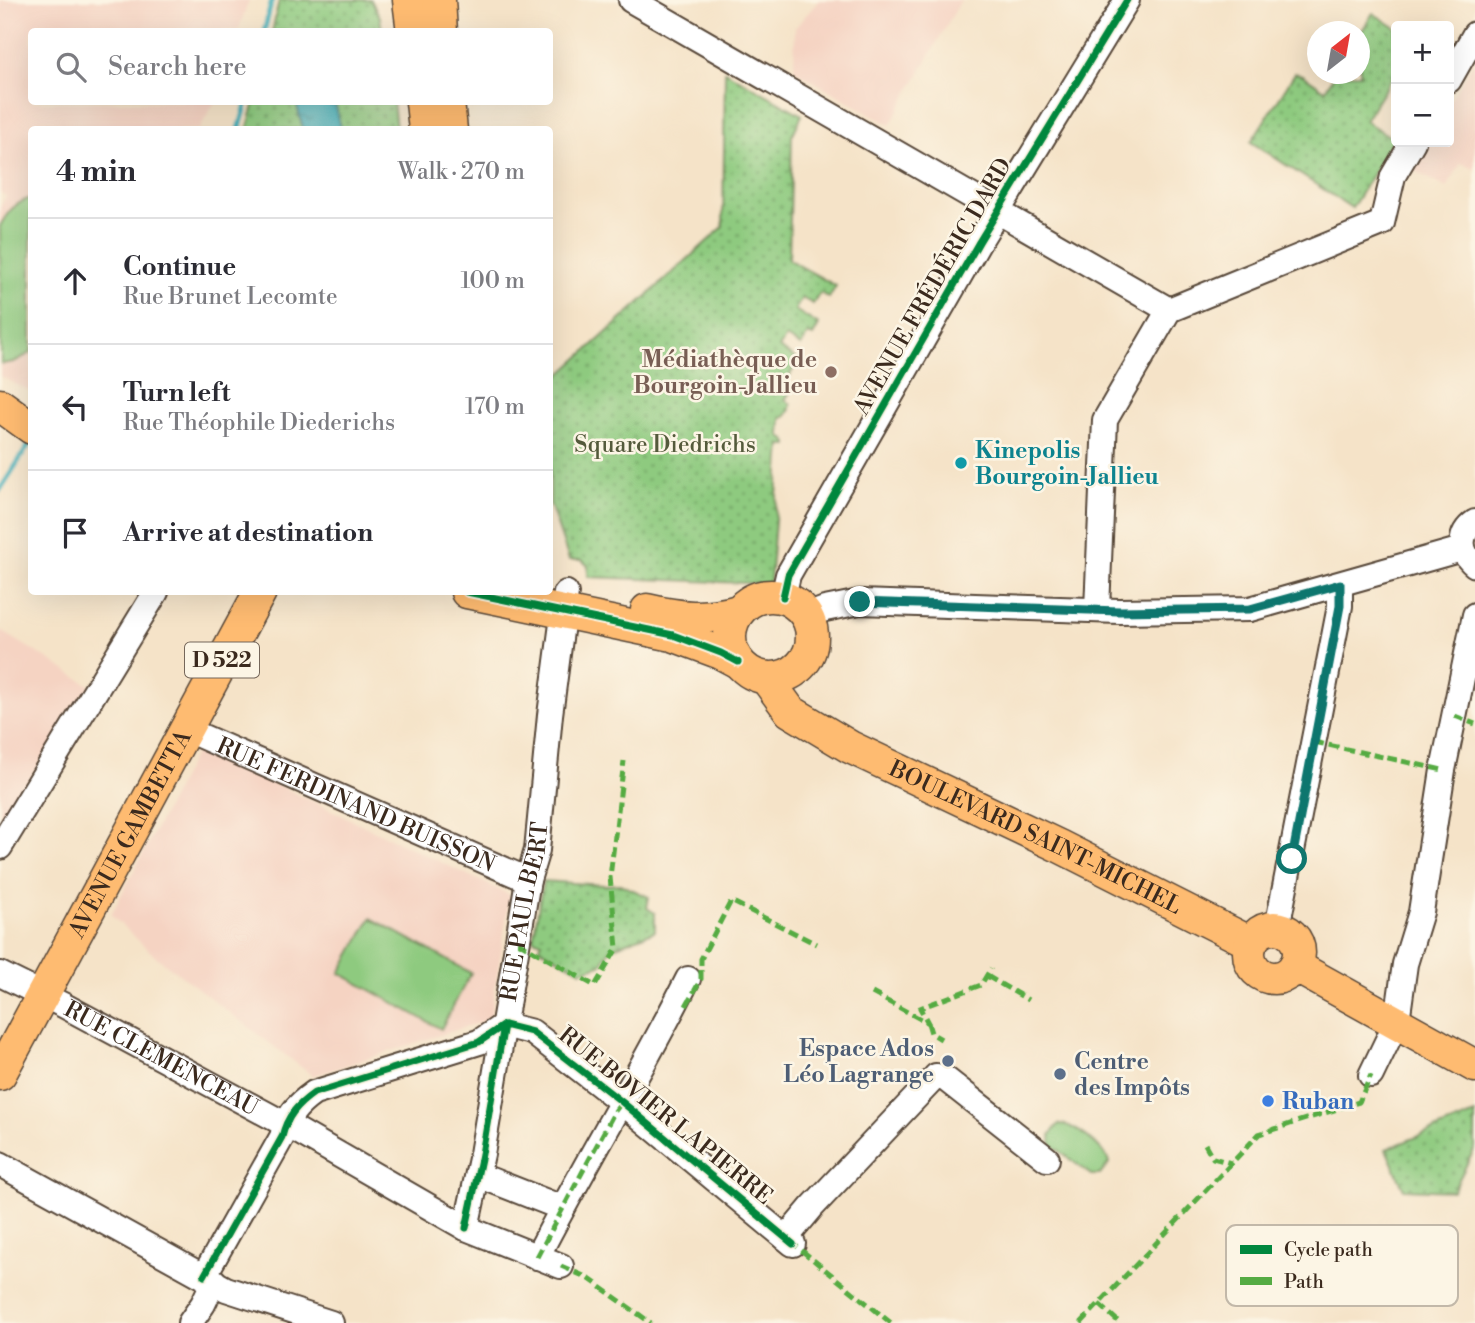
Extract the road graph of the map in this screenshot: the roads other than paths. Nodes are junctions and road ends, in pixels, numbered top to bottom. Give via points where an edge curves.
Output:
1 (409, 0) edge
2 (439, 0) edge
3 (631, 0) edge
4 (1127, 0) edge
5 (412, 28) edge
6 (441, 28) edge
7 (1475, 34) edge
8 (1454, 71) edge
9 (422, 105) edge
10 (448, 105) edge
11 (425, 126) edge
12 (450, 126) edge
13 (1410, 147) edge
14 (997, 211) junction
15 (1169, 310) junction
16 (1475, 522) edge
17 (1469, 557) edge
18 (1340, 584) junction
19 (154, 595) edge
20 (258, 595) edge
21 (514, 595) edge
22 (783, 597) junction
23 (560, 598) edge
24 (1097, 609) junction
25 (738, 611) junction
26 (1475, 615) edge
27 (807, 616) junction
28 (738, 662) junction
29 (778, 676) junction
30 (1465, 720) edge
31 (185, 729) junction
32 (0, 847) edge
33 (528, 880) junction
34 (1264, 935) junction
35 (1295, 966) junction
36 (0, 974) edge
37 (688, 979) dead end
38 (43, 995) junction
39 (1397, 1021) junction
40 (504, 1025) junction
41 (1471, 1058) edge
42 (0, 1074) edge
43 (1371, 1075) dead end
44 (622, 1102) junction
45 (285, 1125) junction
46 (1047, 1159) dead end
47 (0, 1164) edge
48 (478, 1175) junction
49 (562, 1208) junction
50 (466, 1228) junction
51 (537, 1257) junction
52 (561, 1266) dead end
53 (209, 1279) junction
54 (190, 1323) edge
55 (331, 1323) edge

1 - 5 main road
2 - 6 main road
3 - 14 street
4 - 14 street, AVENUE FRÉDÉRIC DARD
7 - 8 street
9 - 11 main road
10 - 12 main road
13 - 15 street via 1393,176 1382,223
14 - 15 street
14 - 22 street, AVENUE FRÉDÉRIC DARD via 788,575
15 - 24 street via 1105,420
16 - 17 street via 1462,539
17 - 18 street
18 - 24 street via 1250,609
18 - 34 street via 1340,606
19 - 32 street
20 - 31 main road, AVENUE GAMBETTA / D 522
21 - 23 main road
22 - 25 main road via 754,599
22 - 27 main road
23 - 25 main road via 674,616 713,618
23 - 28 main road
23 - 33 street, RUE PAUL BERT via 537,850
24 - 27 street via 860,602
25 - 28 main road via 730,631
26 - 30 street
27 - 29 main road via 812,629 809,655 801,666
28 - 29 main road via 746,670
29 - 34 main road, BOULEVARD SAINT-MICHEL via 790,711 849,747
30 - 39 street via 1443,770 1421,912 1405,964
31 - 33 street, RUE FERDINAND BUISSON
31 - 38 main road, AVENUE GAMBETTA / D 522
33 - 40 street, RUE PAUL BERT
34 - 35 main road via 1285,930 1297,942
34 - 35 main road via 1250,959 1259,972 1274,978
35 - 39 main road
36 - 38 street, RUE CLEMENCEAU
37 - 44 street
38 - 42 main road, AVENUE GAMBETTA / D 522
38 - 45 street, RUE CLEMENCEAU
39 - 41 main road
39 - 43 street
40 - 44 street, RUE BOVIER LAPIERRE via 532,1032
40 - 45 street via 479,1042 314,1093 296,1105
40 - 48 street, RUE PAUL BERT
44 - 46 street, RUE BOVIER LAPIERRE via 790,1241 936,1076
44 - 49 street
45 - 50 street, RUE CLEMENCEAU
45 - 53 street
47 - 53 street
48 - 49 street
48 - 50 street, RUE PAUL BERT
49 - 51 street
50 - 51 street, RUE CLEMENCEAU
51 - 52 street, RUE CLEMENCEAU
53 - 54 street via 204,1304
53 - 55 street via 226,1289

